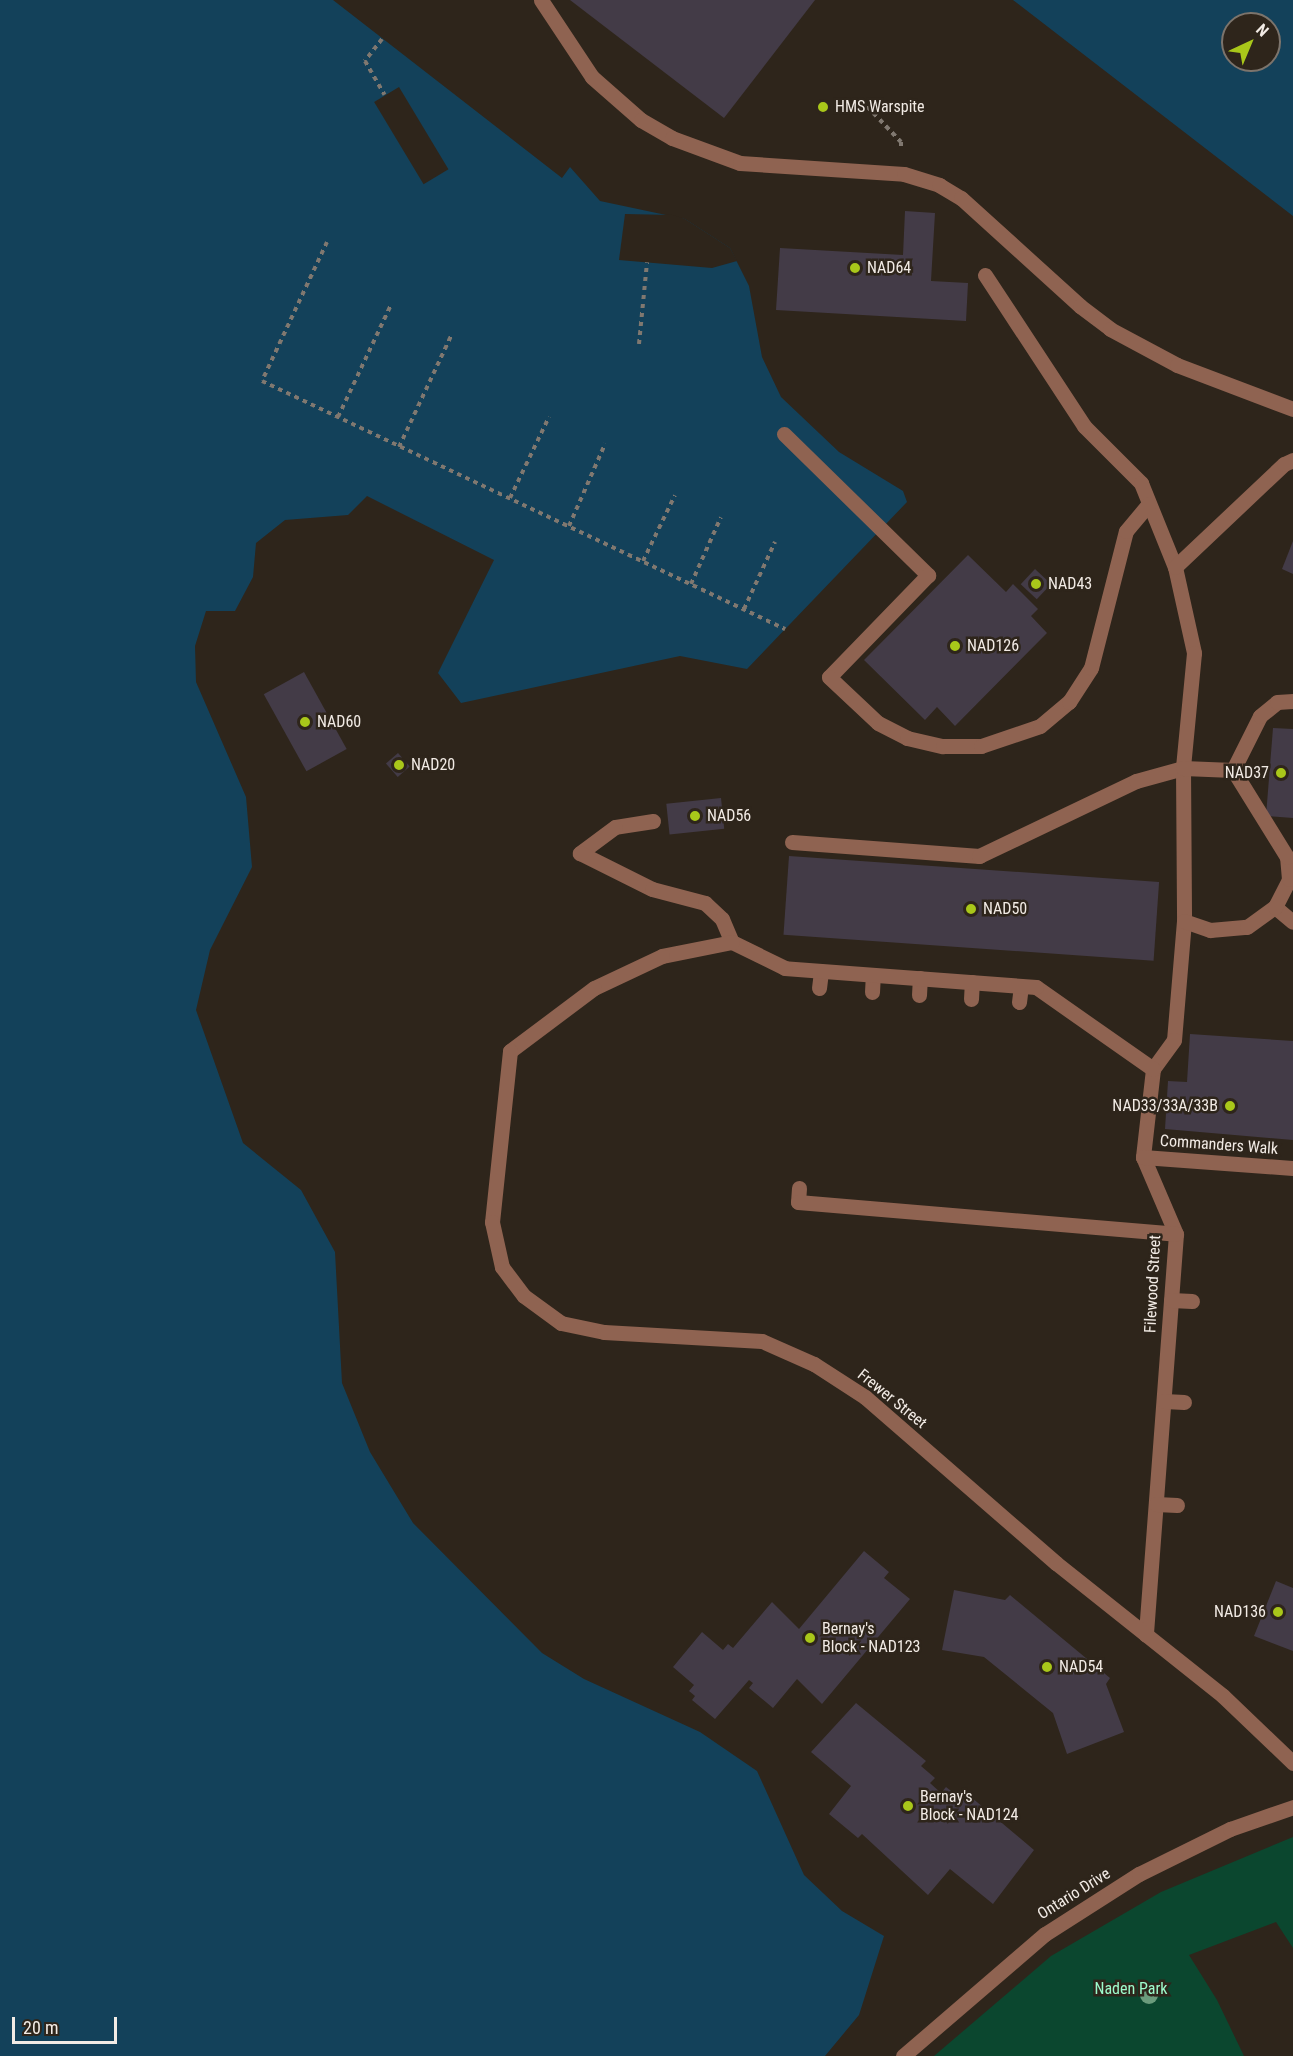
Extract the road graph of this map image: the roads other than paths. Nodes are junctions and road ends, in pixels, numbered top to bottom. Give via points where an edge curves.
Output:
1 (541, 0) edge
2 (985, 275) dead end
3 (1293, 409) edge
4 (784, 434) dead end
5 (1293, 460) edge
6 (1149, 504) junction
7 (1175, 567) junction
8 (1293, 701) edge
9 (1183, 768) junction
10 (1233, 770) junction
11 (653, 821) dead end
12 (792, 842) dead end
13 (1275, 907) junction
14 (1184, 921) junction
15 (1293, 922) edge
16 (732, 942) junction
17 (821, 971) junction
18 (873, 975) junction
19 (920, 978) junction
20 (972, 982) junction
21 (1021, 986) junction
22 (819, 988) dead end
23 (872, 992) dead end
24 (919, 995) dead end
25 (971, 999) dead end
26 (1019, 1002) dead end
27 (1153, 1069) junction
28 (1143, 1157) junction
29 (1293, 1168) edge
30 (800, 1188) dead end
31 (1176, 1234) junction
32 (1171, 1300) junction
33 (1192, 1301) dead end
34 (1164, 1401) junction
35 (1184, 1402) dead end
36 (1156, 1504) junction
37 (1177, 1505) dead end
38 (1146, 1635) junction
39 (1293, 1763) edge
40 (1293, 1808) edge
41 (903, 2056) edge

1 - 3 lane via 592,77 641,120 672,138 740,163 904,174 939,185 961,198 1110,329 1177,365
2 - 6 lane, Filewood Street via 1084,426 1141,483
4 - 6 lane via 928,575 829,677 878,723 907,738 943,746 981,746 1040,726 1069,702 1091,668 1126,531
5 - 7 lane via 1284,464
6 - 7 lane, Filewood Street
7 - 9 lane, Filewood Street via 1194,653
8 - 10 lane via 1276,702 1260,716
9 - 10 lane
9 - 12 lane via 1136,781 979,856
9 - 14 lane, Filewood Street
10 - 13 lane via 1287,857 1289,879
11 - 16 lane via 615,827 580,853 652,889 705,903 722,919
13 - 14 lane via 1247,927 1210,930
13 - 15 lane
14 - 27 lane, Filewood Street via 1174,1040
16 - 17 lane via 785,968
16 - 38 lane, Frewer Street via 662,956 594,988 510,1051 492,1222 502,1267 524,1296 561,1323 604,1332 762,1341 814,1364 865,1396 1056,1563
17 - 18 lane
17 - 22 lane
18 - 19 lane
18 - 23 lane
19 - 20 lane
19 - 24 lane
20 - 21 lane
20 - 25 lane
21 - 26 lane
21 - 27 lane via 1036,987 1072,1016
27 - 28 lane, Filewood Street
28 - 29 lane, Commanders Walk
28 - 31 lane, Filewood Street
30 - 31 lane via 798,1202 852,1200 1049,1216
31 - 32 lane, Filewood Street
32 - 33 lane
32 - 34 lane, Filewood Street
34 - 35 lane
34 - 36 lane, Filewood Street
36 - 37 lane
36 - 38 lane, Filewood Street
38 - 39 lane, Frewer Street via 1223,1696
40 - 41 lane, Ontario Drive via 1230,1829 1139,1874 1045,1934

